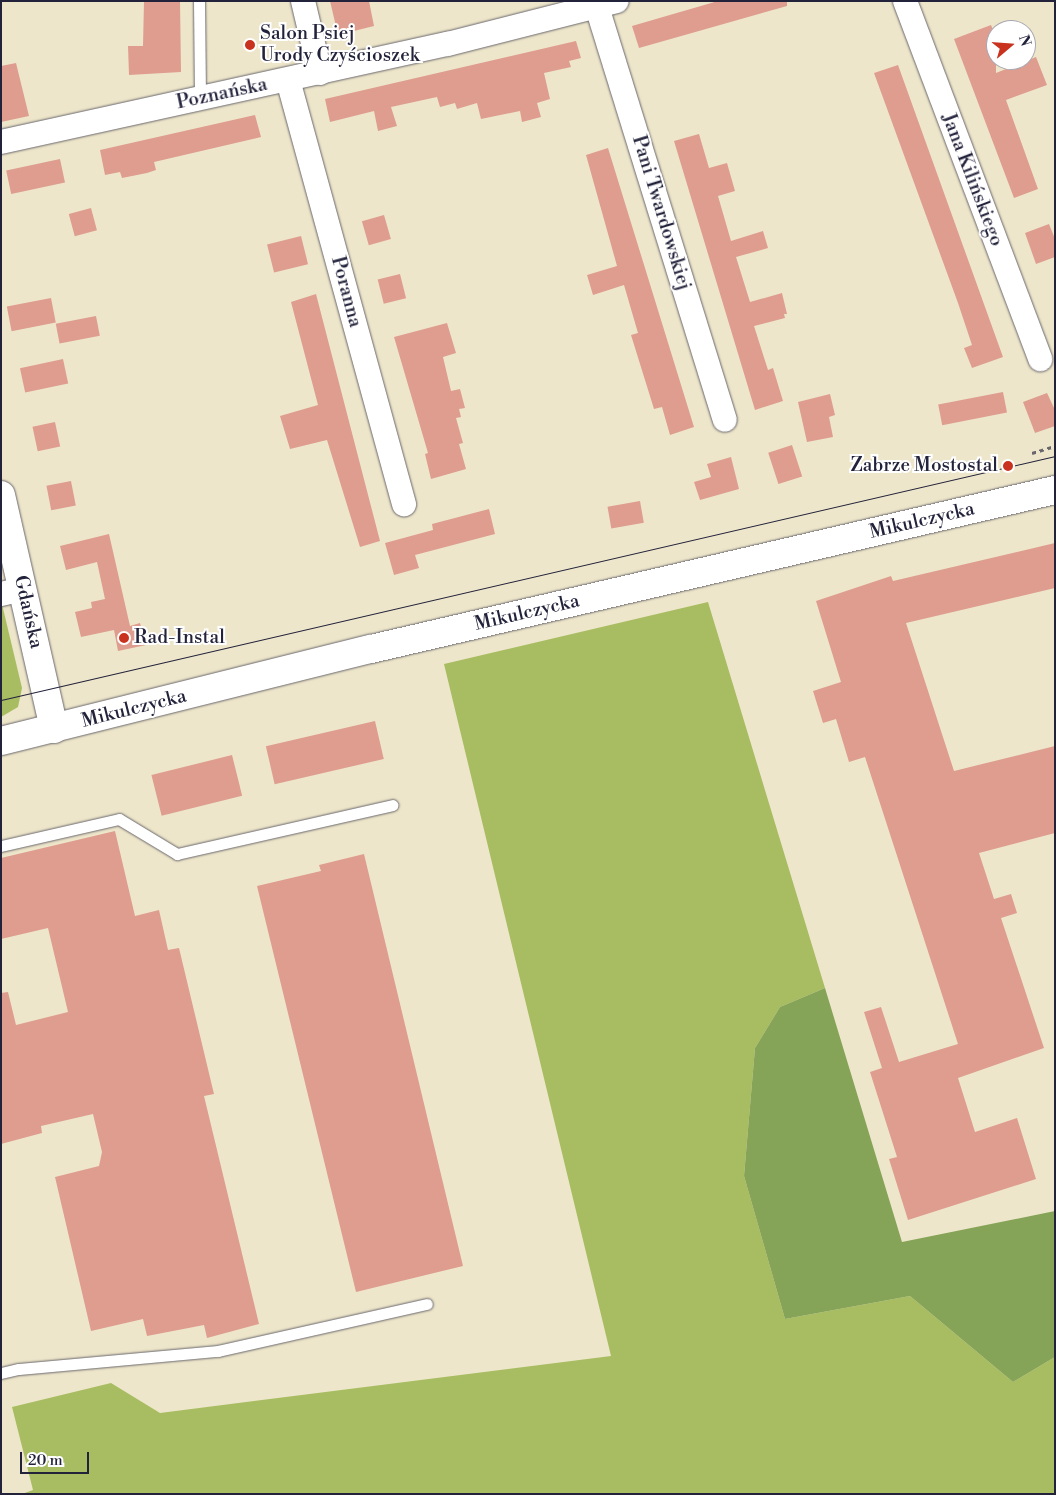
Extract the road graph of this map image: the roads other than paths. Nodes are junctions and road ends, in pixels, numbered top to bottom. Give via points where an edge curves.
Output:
1 (199, 1) edge
2 (303, 1) edge
3 (905, 1) edge
4 (607, 4) edge
5 (320, 73) junction
6 (288, 80) junction
7 (200, 98) junction
8 (1, 142) edge
9 (1040, 359) dead end
10 (725, 420) dead end
11 (1055, 490) edge
12 (1, 495) edge
13 (404, 504) dead end
14 (6, 537) edge
15 (12, 592) edge
16 (54, 729) junction
17 (1, 741) edge
18 (393, 804) dead end
19 (1, 846) edge
20 (427, 1304) dead end
21 (1, 1373) edge

1 - 7 lane
2 - 5 street
3 - 9 street, Jana Kilińskiego
4 - 5 street, Poznańska
4 - 10 street, Pani Twardowskiej
5 - 6 street, Poznańska
6 - 7 street, Poznańska
6 - 13 street, Poranna
7 - 8 street, Poznańska
11 - 16 main road, Mikulczycka via 371,649
12 - 14 main road, Gdańska
14 - 15 main road, Gdańska
15 - 16 main road, Gdańska
16 - 17 main road, Mikulczycka
18 - 19 lane via 177,854 119,819
20 - 21 lane via 218,1351

